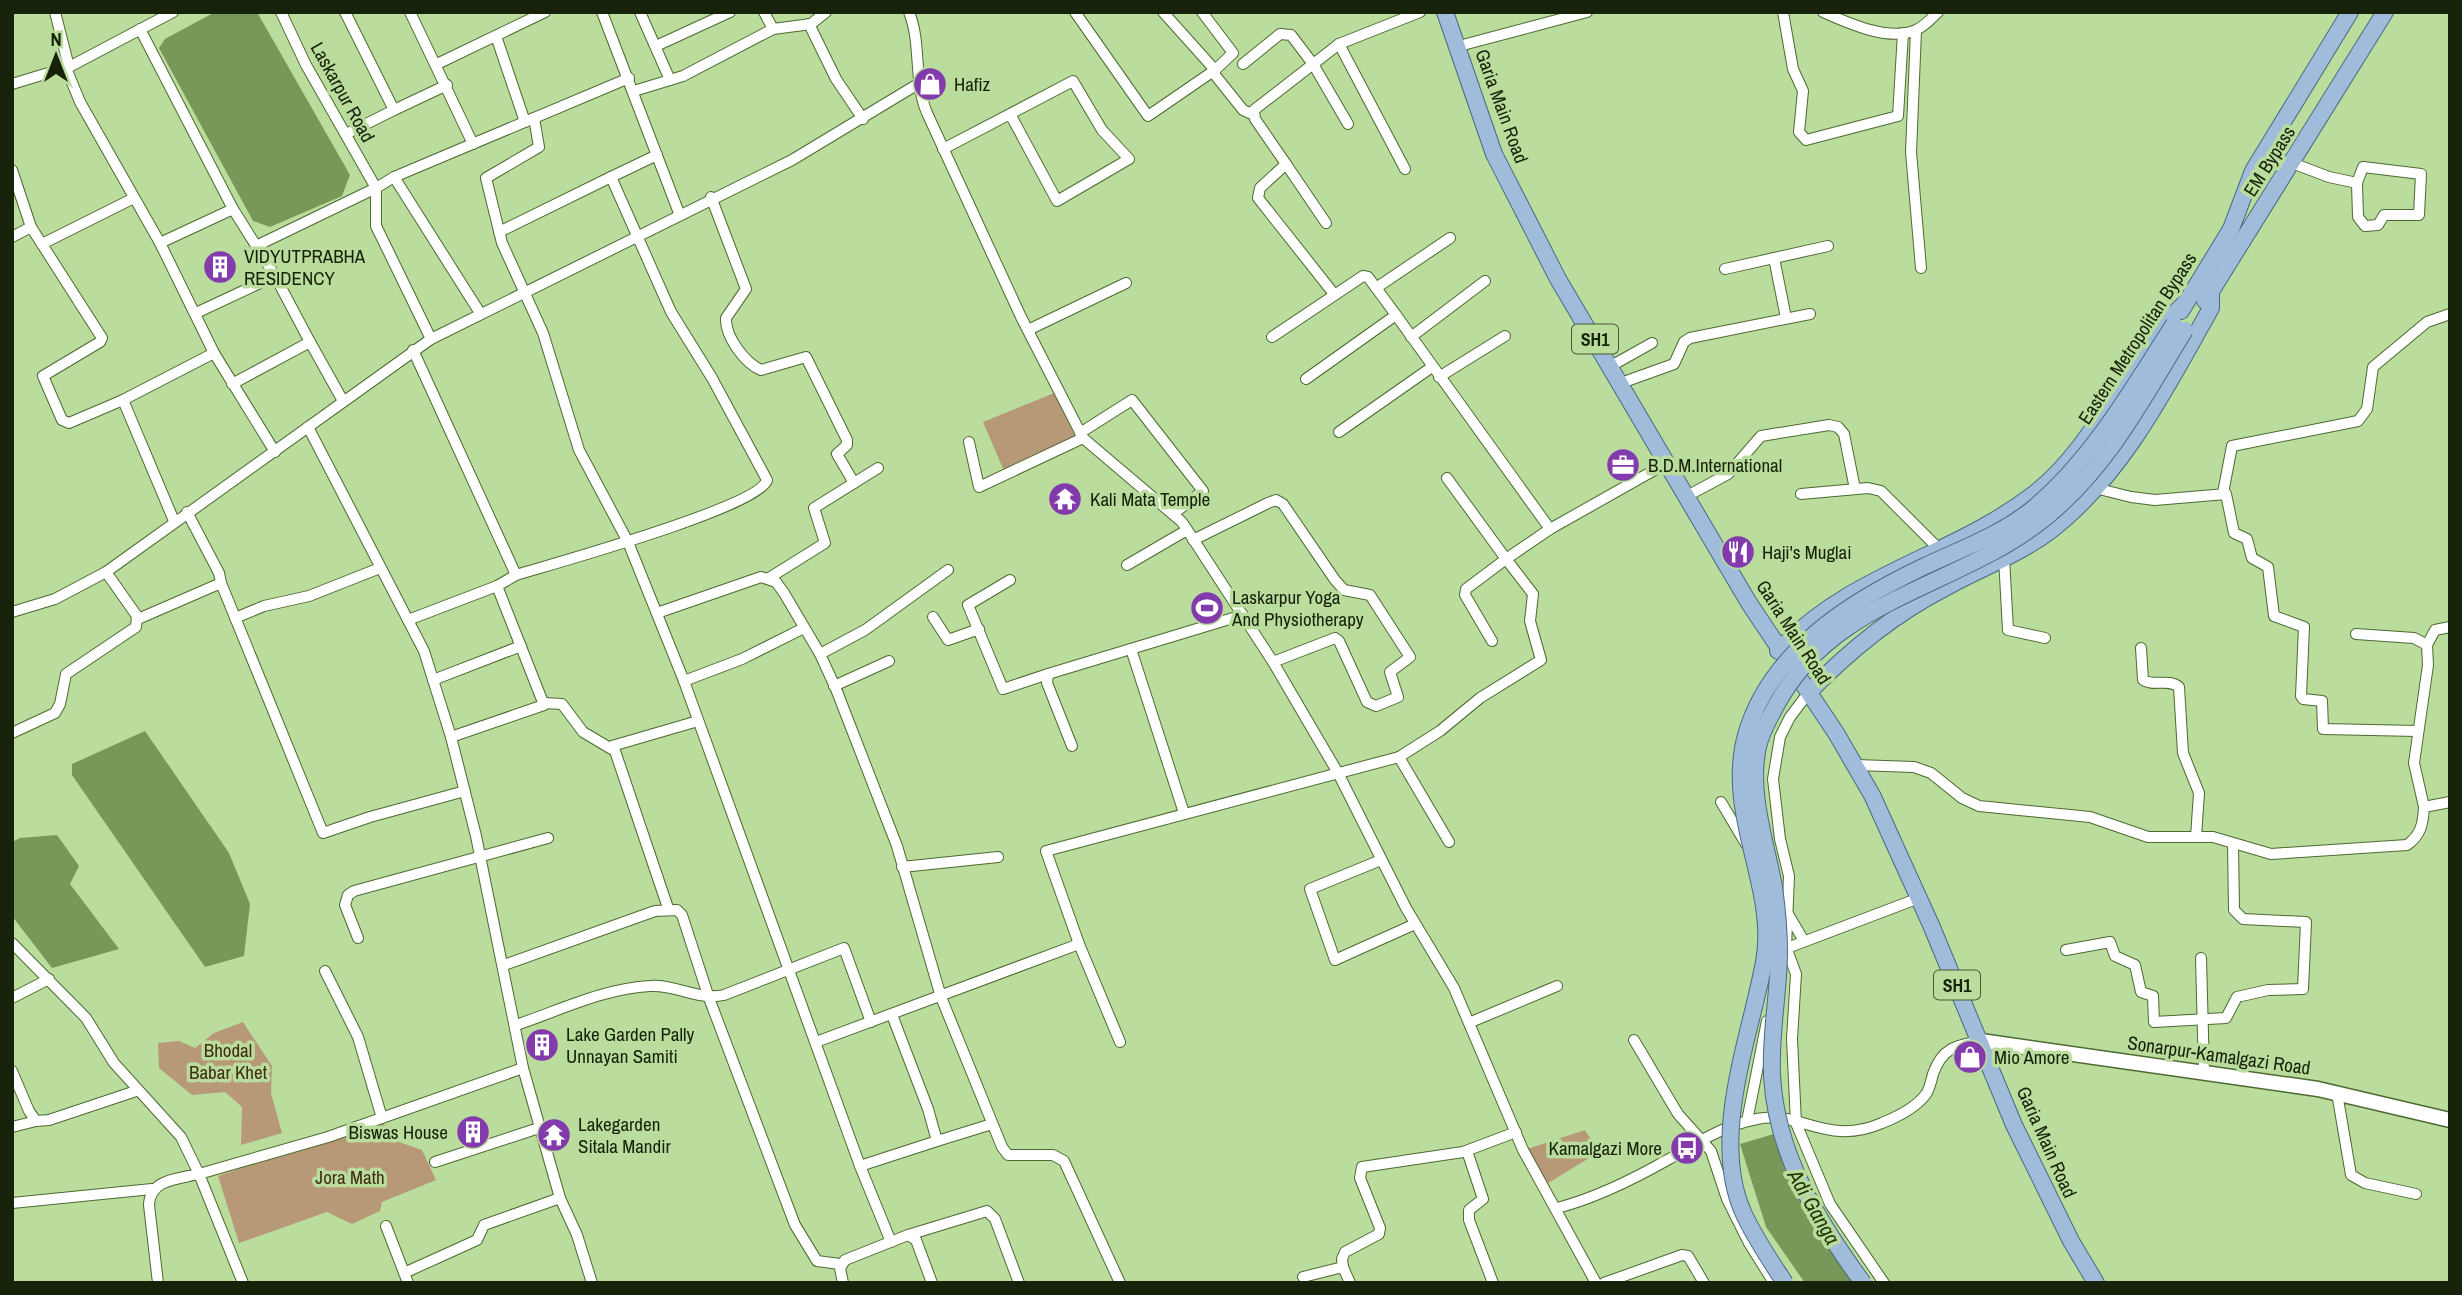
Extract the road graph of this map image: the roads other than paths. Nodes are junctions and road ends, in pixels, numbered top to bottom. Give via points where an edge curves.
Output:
1 (55, 12) edge
2 (173, 12) edge
3 (281, 12) edge
4 (345, 12) edge
5 (410, 12) edge
6 (545, 12) edge
7 (602, 12) edge
8 (640, 12) edge
9 (730, 12) edge
10 (764, 12) edge
11 (826, 12) edge
12 (909, 12) edge
13 (1075, 12) edge
14 (1163, 12) edge
15 (1202, 12) edge
16 (1420, 12) edge
17 (1445, 12) edge
18 (1587, 12) edge
19 (1783, 12) edge
20 (1823, 12) edge
21 (1938, 12) edge
22 (2350, 12) edge
23 (2385, 12) edge
24 (809, 24) junction
25 (140, 30) junction
26 (773, 30) junction
27 (1916, 31) junction
28 (1903, 33) junction
29 (496, 36) junction
30 (1339, 44) junction
31 (1459, 46) junction
32 (656, 47) junction
33 (437, 64) junction
34 (1242, 64) dead end
35 (1313, 64) junction
36 (67, 67) junction
37 (1215, 70) junction
38 (629, 78) junction
39 (670, 80) junction
40 (12, 84) edge
41 (918, 84) junction
42 (447, 85) junction
43 (634, 91) junction
44 (394, 110) junction
45 (1010, 114) junction
46 (1254, 115) junction
47 (863, 119) junction
48 (530, 120) junction
49 (1348, 124) dead end
50 (345, 134) junction
51 (473, 144) junction
52 (943, 149) junction
53 (657, 155) junction
54 (2292, 163) junction
55 (1286, 164) junction
56 (1405, 169) dead end
57 (12, 170) edge
58 (394, 177) junction
59 (611, 177) junction
60 (2357, 183) junction
61 (376, 188) junction
62 (710, 197) junction
63 (134, 198) junction
64 (233, 209) junction
65 (679, 213) junction
66 (1326, 223) dead end
67 (31, 227) junction
68 (2231, 229) junction
69 (499, 232) junction
70 (636, 235) junction
71 (12, 237) edge
72 (2247, 237) junction
73 (1450, 238) dead end
74 (160, 243) junction
75 (42, 244) junction
76 (256, 246) junction
77 (1829, 246) dead end
78 (1774, 258) junction
79 (1921, 268) dead end
80 (1725, 269) dead end
81 (275, 276) junction
82 (1485, 281) dead end
83 (1126, 283) dead end
84 (1376, 288) junction
85 (523, 291) junction
86 (2211, 293) junction
87 (1334, 294) junction
88 (2185, 303) junction
89 (196, 313) junction
90 (480, 313) junction
91 (1810, 314) dead end
92 (2450, 314) edge
93 (1396, 315) junction
94 (1786, 318) junction
95 (2180, 327) junction
96 (1028, 330) junction
97 (1504, 336) dead end
98 (1272, 337) dead end
99 (1411, 337) junction
100 (432, 338) junction
101 (310, 342) junction
102 (1652, 343) dead end
103 (413, 350) junction
104 (214, 352) junction
105 (1611, 366) junction
106 (1432, 367) junction
107 (1439, 377) junction
108 (1306, 380) dead end
109 (1621, 383) junction
110 (233, 384) junction
111 (123, 400) junction
112 (343, 401) junction
113 (308, 427) junction
114 (1339, 432) dead end
115 (1081, 435) junction
116 (969, 442) dead end
117 (275, 452) junction
118 (1667, 463) junction
119 (878, 468) dead end
120 (1447, 478) dead end
121 (854, 483) junction
122 (2095, 488) junction
123 (1855, 489) junction
124 (2223, 493) junction
125 (1801, 494) dead end
126 (1686, 496) junction
127 (187, 512) junction
128 (1173, 514) junction
129 (174, 522) junction
130 (1550, 529) junction
131 (1187, 530) junction
132 (1194, 540) junction
133 (628, 542) junction
134 (1939, 549) junction
135 (2004, 558) junction
136 (1506, 559) junction
137 (1127, 565) dead end
138 (380, 568) junction
139 (948, 570) dead end
140 (106, 572) junction
141 (516, 575) junction
142 (769, 578) junction
143 (1010, 580) dead end
144 (221, 583) junction
145 (498, 586) junction
146 (12, 612) edge
147 (657, 613) junction
148 (1243, 615) junction
149 (933, 617) dead end
150 (235, 618) junction
151 (138, 620) junction
152 (408, 620) junction
153 (2450, 627) edge
154 (804, 628) junction
155 (979, 629) junction
156 (2356, 634) dead end
157 (2045, 638) dead end
158 (1492, 641) dead end
159 (2427, 645) junction
160 (521, 646) junction
161 (2141, 648) dead end
162 (1132, 649) junction
163 (1778, 651) junction
164 (820, 654) junction
165 (889, 661) dead end
166 (1273, 662) junction
167 (1048, 674) junction
168 (433, 680) junction
169 (684, 681) junction
170 (834, 685) junction
171 (1809, 692) junction
172 (544, 703) junction
173 (698, 721) junction
174 (2418, 731) junction
175 (12, 733) edge
176 (451, 737) junction
177 (1072, 746) dead end
178 (612, 747) junction
179 (1399, 757) junction
180 (1856, 765) junction
181 (1338, 773) junction
182 (465, 791) junction
183 (1721, 802) dead end
184 (2450, 802) edge
185 (2424, 807) junction
186 (1184, 813) junction
187 (2196, 837) junction
188 (548, 838) dead end
189 (1449, 842) dead end
190 (2233, 844) junction
191 (480, 856) junction
192 (998, 857) dead end
193 (1381, 860) junction
194 (902, 867) junction
195 (1919, 898) junction
196 (668, 908) junction
197 (1787, 913) junction
198 (1415, 924) junction
199 (358, 938) dead end
200 (1804, 941) junction
201 (12, 943) edge
202 (1079, 944) junction
203 (1786, 947) junction
204 (2066, 950) dead end
205 (2201, 958) dead end
206 (1760, 961) dead end
207 (504, 965) junction
208 (790, 970) junction
209 (325, 971) dead end
210 (49, 979) junction
211 (1556, 986) dead end
212 (941, 997) junction
213 (12, 998) edge
214 (709, 998) junction
215 (892, 1015) junction
216 (2202, 1019) junction
217 (1471, 1022) junction
218 (871, 1023) junction
219 (516, 1025) junction
220 (1634, 1040) dead end
221 (1981, 1041) junction
222 (816, 1042) junction
223 (1119, 1042) dead end
224 (523, 1068) junction
225 (12, 1071) edge
226 (2204, 1073) junction
227 (136, 1091) junction
228 (2337, 1093) junction
229 (382, 1118) junction
230 (2450, 1120) edge
231 (36, 1121) junction
232 (1747, 1121) junction
233 (1796, 1123) junction
234 (992, 1124) junction
235 (12, 1128) edge
236 (539, 1128) junction
237 (1516, 1132) junction
238 (1702, 1139) junction
239 (937, 1141) junction
240 (1467, 1151) junction
241 (435, 1162) dead end
242 (860, 1166) junction
243 (199, 1174) junction
244 (152, 1189) junction
245 (2416, 1194) dead end
246 (560, 1198) junction
247 (12, 1203) edge
248 (1557, 1208) junction
249 (386, 1226) dead end
250 (908, 1236) junction
251 (891, 1242) junction
252 (840, 1264) junction
253 (1343, 1267) junction
254 (1303, 1277) dead end
255 (406, 1278) edge
256 (1018, 1282) edge
257 (158, 1283) edge
258 (243, 1283) edge
259 (592, 1283) edge
260 (843, 1283) edge
261 (932, 1283) edge
262 (1120, 1283) edge
263 (1350, 1283) edge
264 (1493, 1283) edge
265 (1596, 1283) edge
266 (1604, 1283) edge
267 (1704, 1283) edge
268 (1774, 1283) edge
269 (1785, 1283) edge
270 (1863, 1283) edge
271 (1884, 1283) edge
272 (2096, 1283) edge

1 - 36 street
2 - 25 street
3 - 50 street, Laskarpur Road
4 - 44 street
5 - 33 street
6 - 29 street
7 - 38 street
8 - 32 street
9 - 32 street
10 - 26 street
11 - 24 street
12 - 41 street via 916,31
13 - 37 street via 1148,116
14 - 37 street
15 - 37 street via 1233,53
16 - 30 street
17 - 31 main road, Garia Main Road / SH1
18 - 31 street
19 - 28 street via 1793,69 1802,91 1799,132 1806,139 1898,116
20 - 28 street via 1864,28
21 - 27 street
22 - 68 main road, Eastern Metropolitan Bypass via 2253,171
23 - 54 main road, EM Bypass
24 - 26 street
24 - 47 street via 836,79
25 - 36 street
25 - 64 street
26 - 39 street
27 - 28 street
27 - 79 street via 1911,152
29 - 33 street
29 - 48 street
30 - 35 street
30 - 56 street
31 - 105 main road, Garia Main Road / SH1 via 1503,172 1558,279
32 - 39 street
33 - 42 street
34 - 35 street via 1286,33
35 - 46 street via 1256,106
35 - 49 street
36 - 40 street
36 - 63 street via 80,102
37 - 46 street via 1243,110
38 - 43 street
38 - 48 street
39 - 43 street
41 - 47 street
41 - 52 street
42 - 44 street
42 - 51 street
43 - 53 street
44 - 50 street
45 - 45 street via 1073,81 1102,130 1129,159 1056,201
45 - 52 street
46 - 55 street
47 - 62 street via 792,160
48 - 51 street
48 - 69 street via 540,143 537,150 486,178
50 - 61 street, Laskarpur Road
51 - 58 street
52 - 96 street
53 - 59 street
53 - 65 street
54 - 60 street
54 - 72 main road, EM Bypass
55 - 66 street
55 - 87 street via 1260,188 1258,198
57 - 67 street
58 - 61 street
58 - 90 street
59 - 69 street
59 - 70 street
60 - 60 street via 2363,167 2421,174 2419,215 2384,215 2378,225 2365,226 2358,217
61 - 76 street
61 - 100 street via 374,216 379,233
62 - 65 street
62 - 121 street via 746,289 726,318 729,333 746,360 761,370 807,357 847,440 837,454
63 - 74 street
63 - 75 street
64 - 74 street
64 - 76 street
65 - 70 street
67 - 71 street
67 - 75 street
68 - 72 main road
68 - 88 main road, Eastern Metropolitan Bypass
69 - 85 street
70 - 85 street
70 - 133 street via 671,312 767,480 752,496
72 - 86 main road, EM Bypass
73 - 84 street
74 - 89 street
75 - 111 street via 102,338 43,376 62,419 69,424
76 - 81 street
77 - 78 street
78 - 80 street
78 - 94 street
81 - 89 street
81 - 101 street
82 - 99 street
83 - 96 street
84 - 87 street via 1363,276
84 - 93 street
85 - 90 street
85 - 133 street via 549,349 586,467
86 - 95 main road, EM Bypass
86 - 122 main road via 2211,308 2182,360 2141,427
87 - 98 street
88 - 95 main road, Eastern Metropolitan Bypass
88 - 134 main road via 2151,338 2083,443 2058,473 2030,498
89 - 104 street
90 - 100 street
91 - 94 street
92 - 124 street via 2427,323 2373,367 2367,409 2358,421 2232,446
93 - 99 street
93 - 108 street
94 - 109 street via 1689,338 1674,364
95 - 269 main road, Eastern Metropolitan Bypass, bridge via 2067,476 2034,508 1994,534 1875,591 1827,624 1776,673 1752,716 1740,769 1741,799 1763,909 1766,951 1739,1074 1730,1139 1732,1174 1741,1210
95 - 270 main road, Eastern Metropolitan Bypass, bridge via 2109,454 2081,485 2044,519 1992,552 1885,602 1840,632 1786,687 1758,746 1756,792 1779,917 1772,1041 1777,1110 1785,1147 1802,1188 1822,1226
96 - 115 street
97 - 107 street
99 - 106 street
100 - 103 street
101 - 110 street
101 - 112 street
102 - 105 street
103 - 112 street
103 - 141 street
104 - 110 street
104 - 111 street
105 - 109 main road, Garia Main Road / SH1
106 - 107 street
106 - 114 street
107 - 130 street
109 - 118 main road, Garia Main Road / SH1
110 - 117 street
111 - 129 street
112 - 113 street
113 - 117 street
113 - 138 street
115 - 116 street via 979,487
115 - 128 street
115 - 128 street via 1132,400 1203,491
117 - 127 street
118 - 126 main road, Garia Main Road / SH1
118 - 130 street
119 - 121 street
120 - 136 street
121 - 142 street via 814,508 825,543
122 - 124 street via 2155,500
122 - 135 main road via 2049,532
123 - 125 street
123 - 126 street via 1844,434 1838,426 1829,425 1761,436 1728,474
123 - 134 street via 1868,488 1889,496
124 - 174 street via 2234,533 2247,539 2252,558 2268,567 2274,616 2304,627 2301,696 2322,701 2323,729
126 - 163 main road, Garia Main Road / SH1
127 - 129 street
127 - 144 street
128 - 131 street
129 - 140 street
130 - 136 street
131 - 132 street
131 - 137 street
132 - 148 street
132 - 166 street via 1268,503 1283,503 1335,580 1344,590 1370,596 1410,657 1390,672 1398,697 1376,706 1367,702 1335,638
133 - 141 street
133 - 147 street
134 - 163 main road via 1846,595 1802,625
135 - 157 street via 2008,630
135 - 171 main road via 1898,615 1862,641
136 - 158 street via 1466,589 1465,595
136 - 179 street via 1533,594 1530,621 1541,660
138 - 150 street
138 - 152 street
139 - 164 street via 865,630
140 - 146 street via 55,599
140 - 151 street
141 - 145 street
142 - 147 street via 748,580
142 - 154 street
143 - 155 street via 968,606
144 - 150 street
144 - 151 street
145 - 152 street
145 - 160 street
147 - 169 street
148 - 162 street
148 - 166 street
149 - 155 street via 948,640
150 - 182 street via 323,833
151 - 175 street via 132,632 66,674 55,712
152 - 168 street
153 - 159 street via 2435,630
154 - 164 street
154 - 169 street
155 - 167 street via 1003,689
156 - 159 street via 2414,638
159 - 174 street
160 - 168 street
160 - 172 street
161 - 187 street via 2143,680 2179,687 2183,753 2199,793
162 - 167 street
162 - 186 street
163 - 171 main road, Garia Main Road / SH1
164 - 170 street
165 - 170 street
166 - 181 street
167 - 177 street via 1047,683
168 - 176 street
169 - 173 street
170 - 194 street
171 - 180 main road, Garia Main Road / SH1
171 - 197 street via 1780,737 1773,779 1789,876
172 - 176 street
172 - 178 street via 562,704 583,732
173 - 178 street
173 - 208 street
174 - 185 street via 2414,773
176 - 182 street
178 - 196 street
179 - 181 street
179 - 189 street
180 - 187 street via 1914,766 1931,773 1962,798 1985,807 2077,814 2136,835
180 - 195 main road, Garia Main Road / SH1
181 - 186 street
181 - 193 street
182 - 191 street
183 - 197 street
184 - 185 street
185 - 190 street via 2423,826 2415,840 2396,848 2271,854
186 - 202 street via 1046,850
187 - 190 street
188 - 191 street
190 - 216 street via 2234,910 2243,919 2306,922 2303,989 2237,997 2226,1018
191 - 199 street via 374,883 348,895 345,905
191 - 207 street
192 - 194 street
193 - 198 street
193 - 198 street via 1310,889 1335,960
194 - 212 street
195 - 200 street
195 - 221 main road, Garia Main Road / SH1
196 - 207 street
196 - 214 street via 682,915
197 - 200 street
197 - 203 street
198 - 217 street
200 - 203 street
201 - 210 street
202 - 212 street
202 - 223 street
203 - 206 street
203 - 232 street via 1776,965
203 - 233 street via 1796,974 1792,1039
204 - 216 street via 2110,942 2115,956 2135,965 2141,992 2153,996 2154,1022
205 - 216 street
207 - 219 street
208 - 214 street
208 - 218 street via 844,948
208 - 222 street
209 - 229 street via 358,1037
210 - 213 street
210 - 227 street via 86,1018
211 - 217 street
212 - 215 street
212 - 234 street
214 - 219 street via 654,985 632,987
214 - 252 street via 795,1225 817,1261
215 - 218 street
215 - 239 street
216 - 226 street
217 - 237 street
218 - 222 street
219 - 224 street
220 - 238 street via 1678,1114
221 - 226 main road, Sonarpur-Kamalgazi Road
221 - 233 street via 1943,1052 1925,1096 1882,1124 1840,1132
221 - 272 main road, Garia Main Road / SH1 via 2014,1125
222 - 242 street
224 - 229 street
224 - 236 street
225 - 231 street
226 - 228 main road, Sonarpur-Kamalgazi Road
227 - 231 street
227 - 243 street via 181,1137
228 - 230 main road, Sonarpur-Kamalgazi Road
228 - 245 street via 2351,1175 2365,1183
229 - 243 street via 260,1159
231 - 235 street
232 - 233 street via 1777,1118
232 - 238 street
233 - 271 street via 1830,1205
234 - 239 street
234 - 262 street via 1009,1155 1053,1155 1064,1161
236 - 241 street
236 - 246 street
237 - 240 street
237 - 248 street
238 - 248 street via 1626,1182
238 - 268 street via 1749,1243
239 - 242 street
240 - 253 street via 1362,1167 1360,1178 1379,1234 1345,1252
240 - 264 street via 1483,1199 1469,1210 1469,1220
242 - 251 street
243 - 244 street
243 - 258 street
244 - 247 street
244 - 257 street via 149,1205
246 - 255 street via 484,1225 477,1240
246 - 259 street
248 - 265 street
249 - 255 street
250 - 251 street
250 - 256 street via 987,1210 995,1219
250 - 261 street via 916,1240
251 - 252 street
252 - 260 street
253 - 254 street
253 - 263 street
266 - 267 street via 1682,1255 1688,1256

